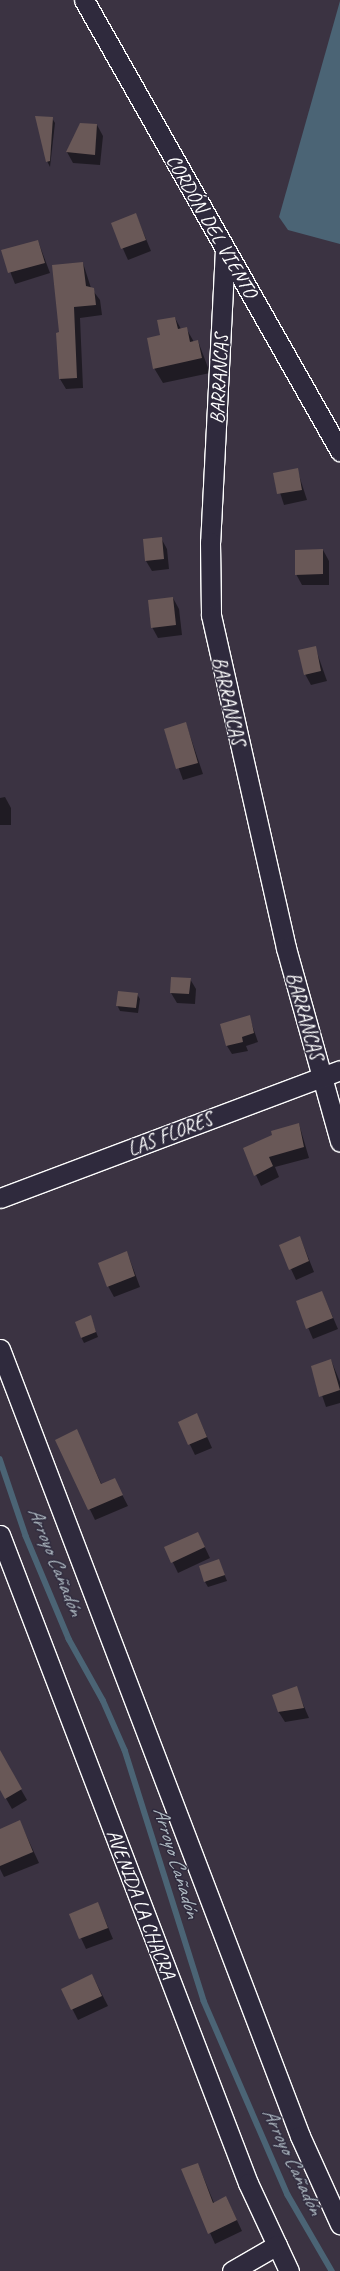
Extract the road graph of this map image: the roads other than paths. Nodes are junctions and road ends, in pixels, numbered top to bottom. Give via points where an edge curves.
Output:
1 (84, 0) edge
2 (225, 249) junction
3 (340, 451) edge
4 (340, 1070) edge
5 (322, 1077) junction
6 (340, 1142) edge
7 (0, 1198) edge
8 (0, 1349) edge
9 (0, 1535) edge
10 (340, 2224) edge
11 (277, 2245) junction
12 (232, 2271) edge
13 (289, 2271) edge

1 - 2 street, CORDÓN DEL VIENTO
2 - 3 street, CORDÓN DEL VIENTO
2 - 5 street, BARRANCAS via 210,542 211,615 286,948
4 - 5 street, LAS FLORES
5 - 6 street, BARRANCAS
5 - 7 street, LAS FLORES
8 - 10 street via 300,2136
9 - 11 street, AVENIDA LA CHACRA via 248,2183
11 - 12 street
11 - 13 street, AVENIDA LA CHACRA

